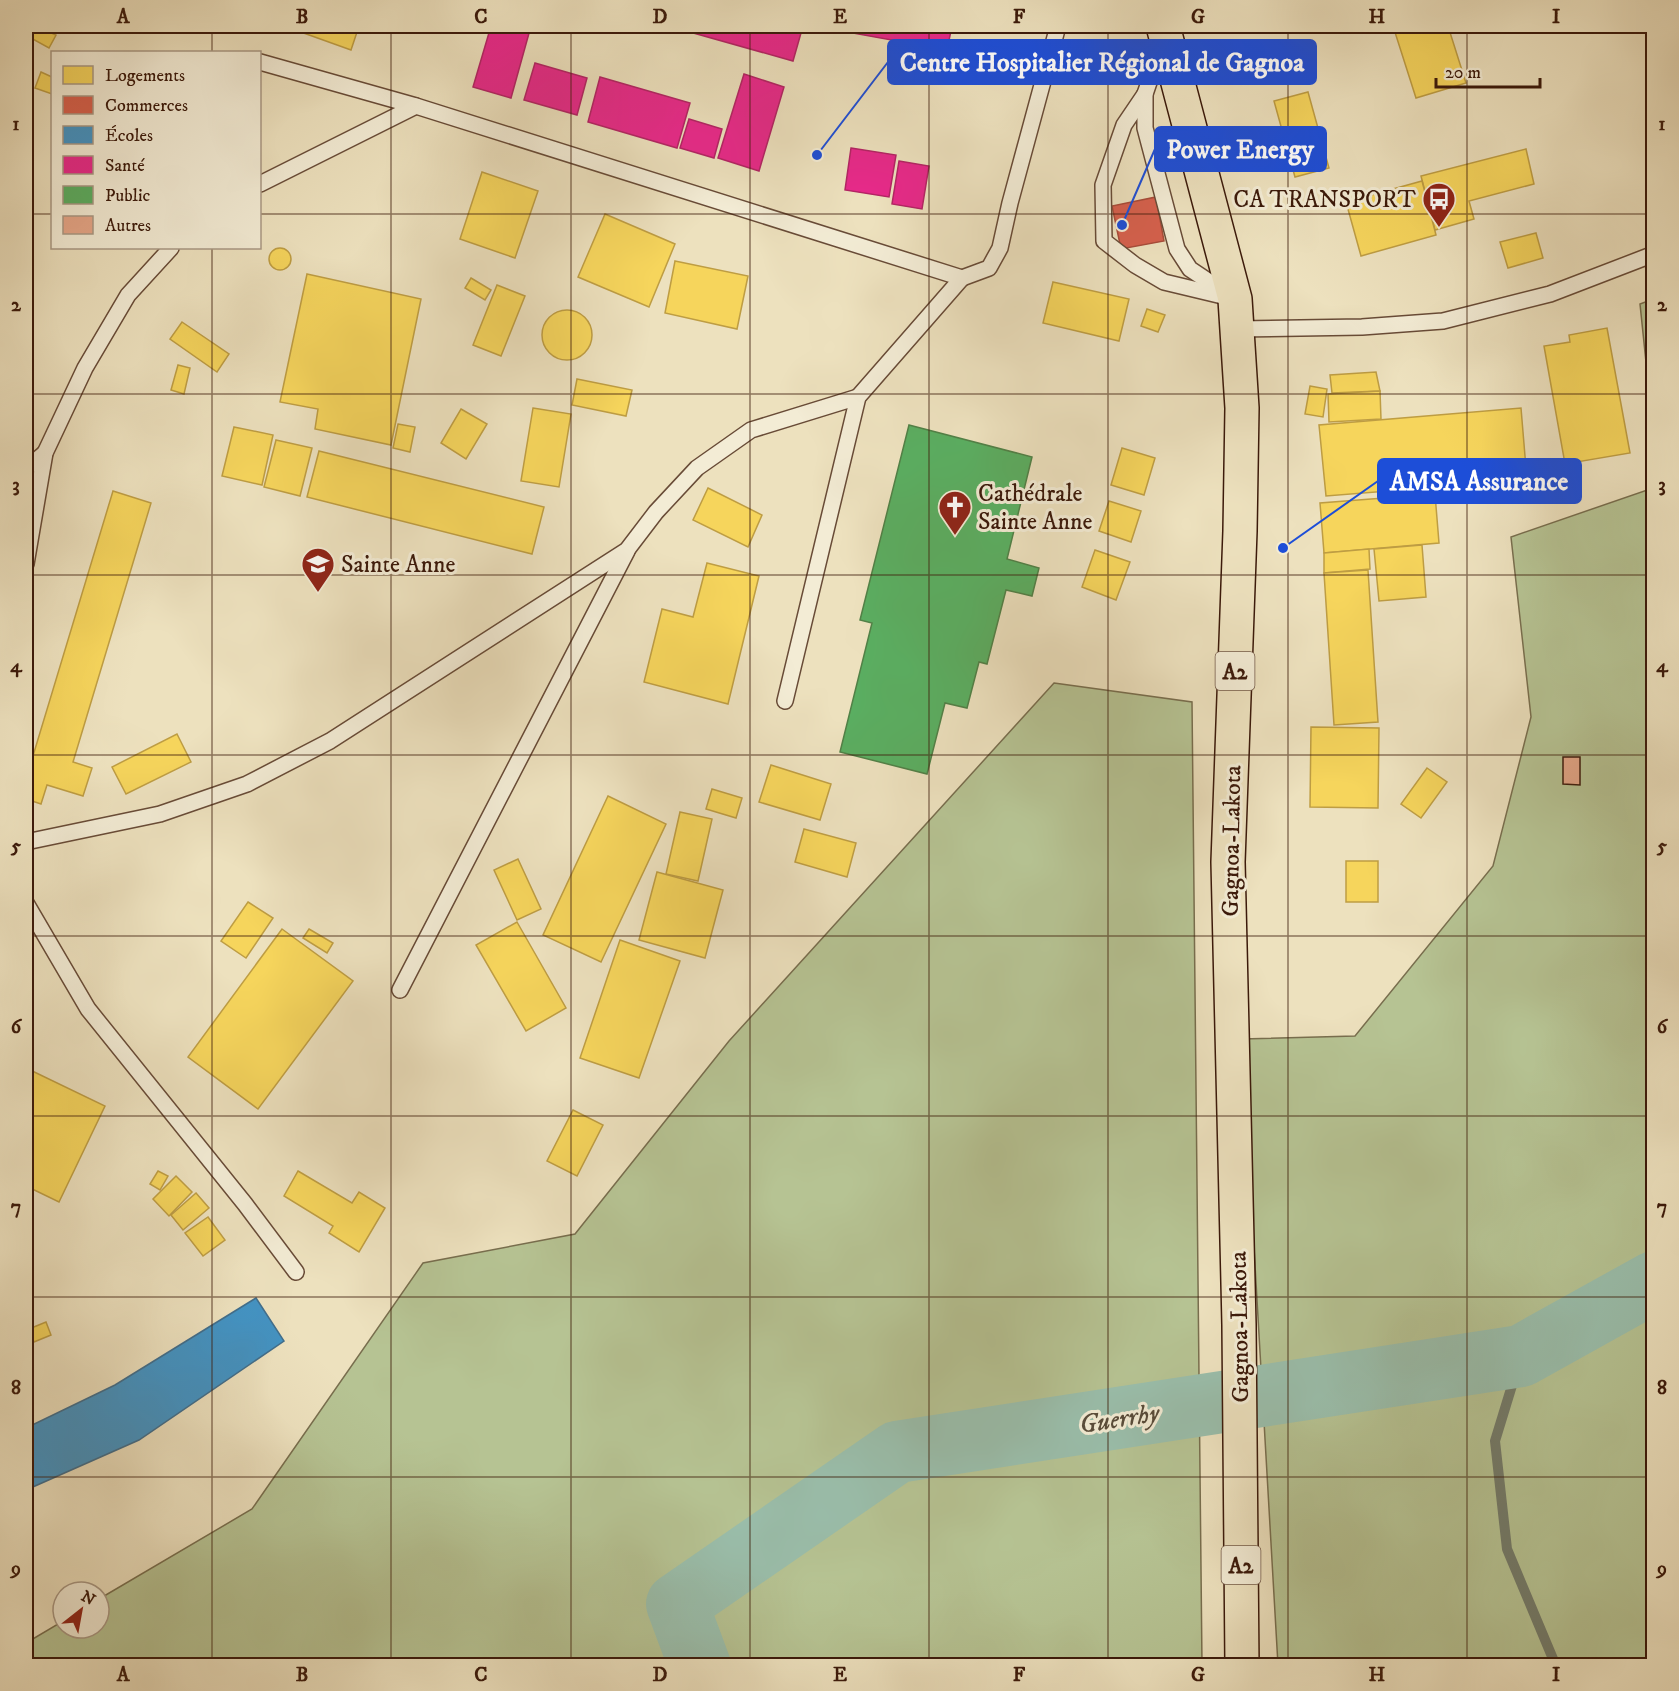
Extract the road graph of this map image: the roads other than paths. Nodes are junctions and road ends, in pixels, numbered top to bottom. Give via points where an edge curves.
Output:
1 (1058, 26) edge
2 (1165, 29) edge
3 (261, 62) edge
4 (1145, 94) junction
5 (416, 106) junction
6 (261, 184) edge
7 (170, 249) edge
8 (1653, 254) edge
9 (962, 278) junction
10 (1236, 314) junction
11 (858, 397) junction
12 (45, 453) junction
13 (26, 469) edge
14 (627, 550) junction
15 (26, 564) edge
16 (785, 701) dead end
17 (26, 842) edge
18 (26, 903) edge
19 (400, 990) dead end
20 (296, 1272) dead end
21 (1242, 1665) edge

1 - 9 lane via 1000,248 989,268
2 - 4 lane
2 - 10 main road, Gagnoa-Lakota / A2
3 - 5 lane
4 - 10 lane via 1145,128 1177,249 1190,269
4 - 10 lane via 1124,125 1103,184 1104,241 1164,282
5 - 6 lane
5 - 9 lane
7 - 12 lane via 128,295 85,368
8 - 10 lane via 1550,294 1443,321 1362,327
9 - 11 lane
10 - 21 main road, Gagnoa-Lakota / A2 via 1242,408 1228,861
11 - 14 lane via 751,430 697,468
11 - 16 lane
12 - 13 lane
12 - 15 lane
14 - 17 lane via 330,741 247,784 160,814
14 - 19 lane
18 - 20 lane via 88,1009

